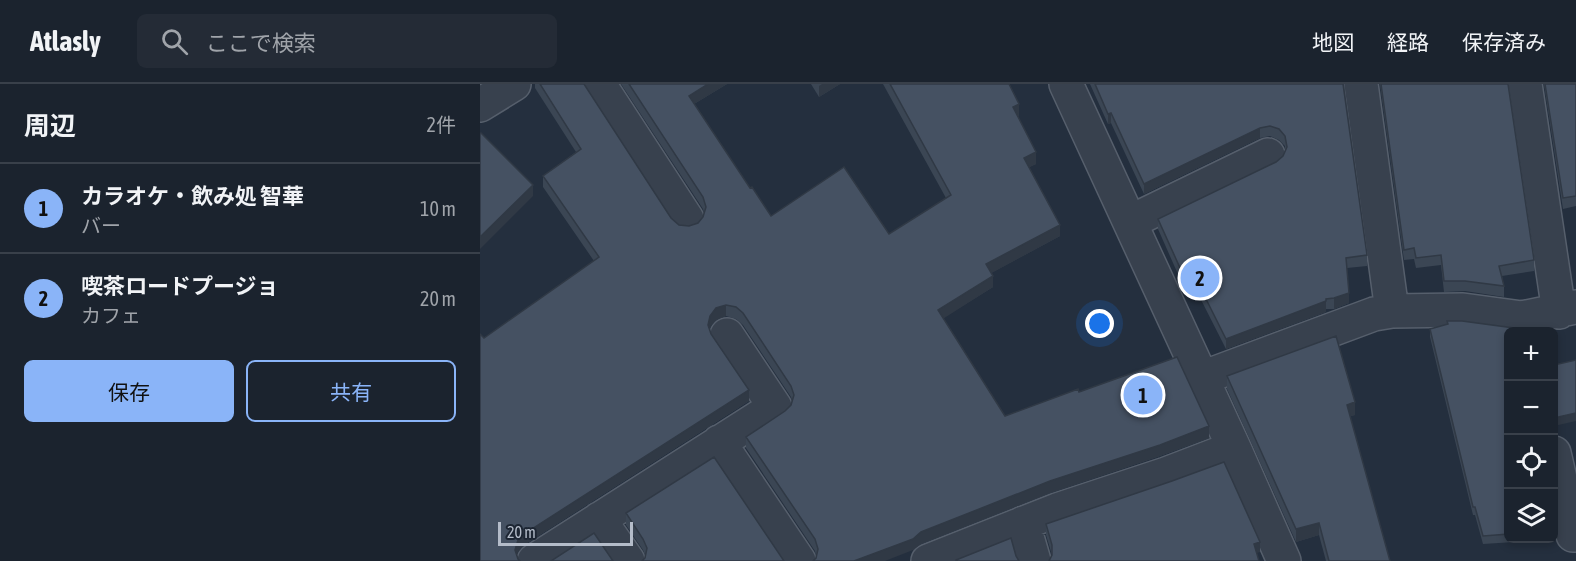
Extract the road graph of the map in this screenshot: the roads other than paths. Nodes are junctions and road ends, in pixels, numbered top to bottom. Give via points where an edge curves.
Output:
1 (514, 84) edge
2 (599, 84) edge
3 (1066, 84) edge
4 (1361, 84) edge
5 (1525, 84) edge
6 (480, 105) edge
7 (1268, 155) dead end
8 (687, 219) dead end
9 (1130, 222) junction
10 (1567, 309) edge
11 (1392, 311) junction
12 (1523, 325) edge
13 (727, 335) dead end
14 (1202, 378) junction
15 (719, 442) junction
16 (1234, 448) junction
17 (1558, 470) edge
18 (599, 519) junction
19 (1023, 523) junction
20 (1576, 535) edge
21 (534, 561) edge
22 (628, 561) edge
23 (799, 561) edge
24 (928, 561) edge
25 (1034, 561) edge
26 (1284, 561) edge

1 - 6 street
2 - 8 street
3 - 9 street
4 - 11 street
5 - 10 street
7 - 9 street
9 - 14 street
10 - 12 street
11 - 12 street via 1463,310
11 - 14 street via 1374,314
13 - 15 street via 775,406
14 - 16 street
15 - 18 street
15 - 23 street
16 - 19 street
16 - 26 street
17 - 20 street
18 - 21 street
18 - 22 street
19 - 24 street
19 - 25 street

